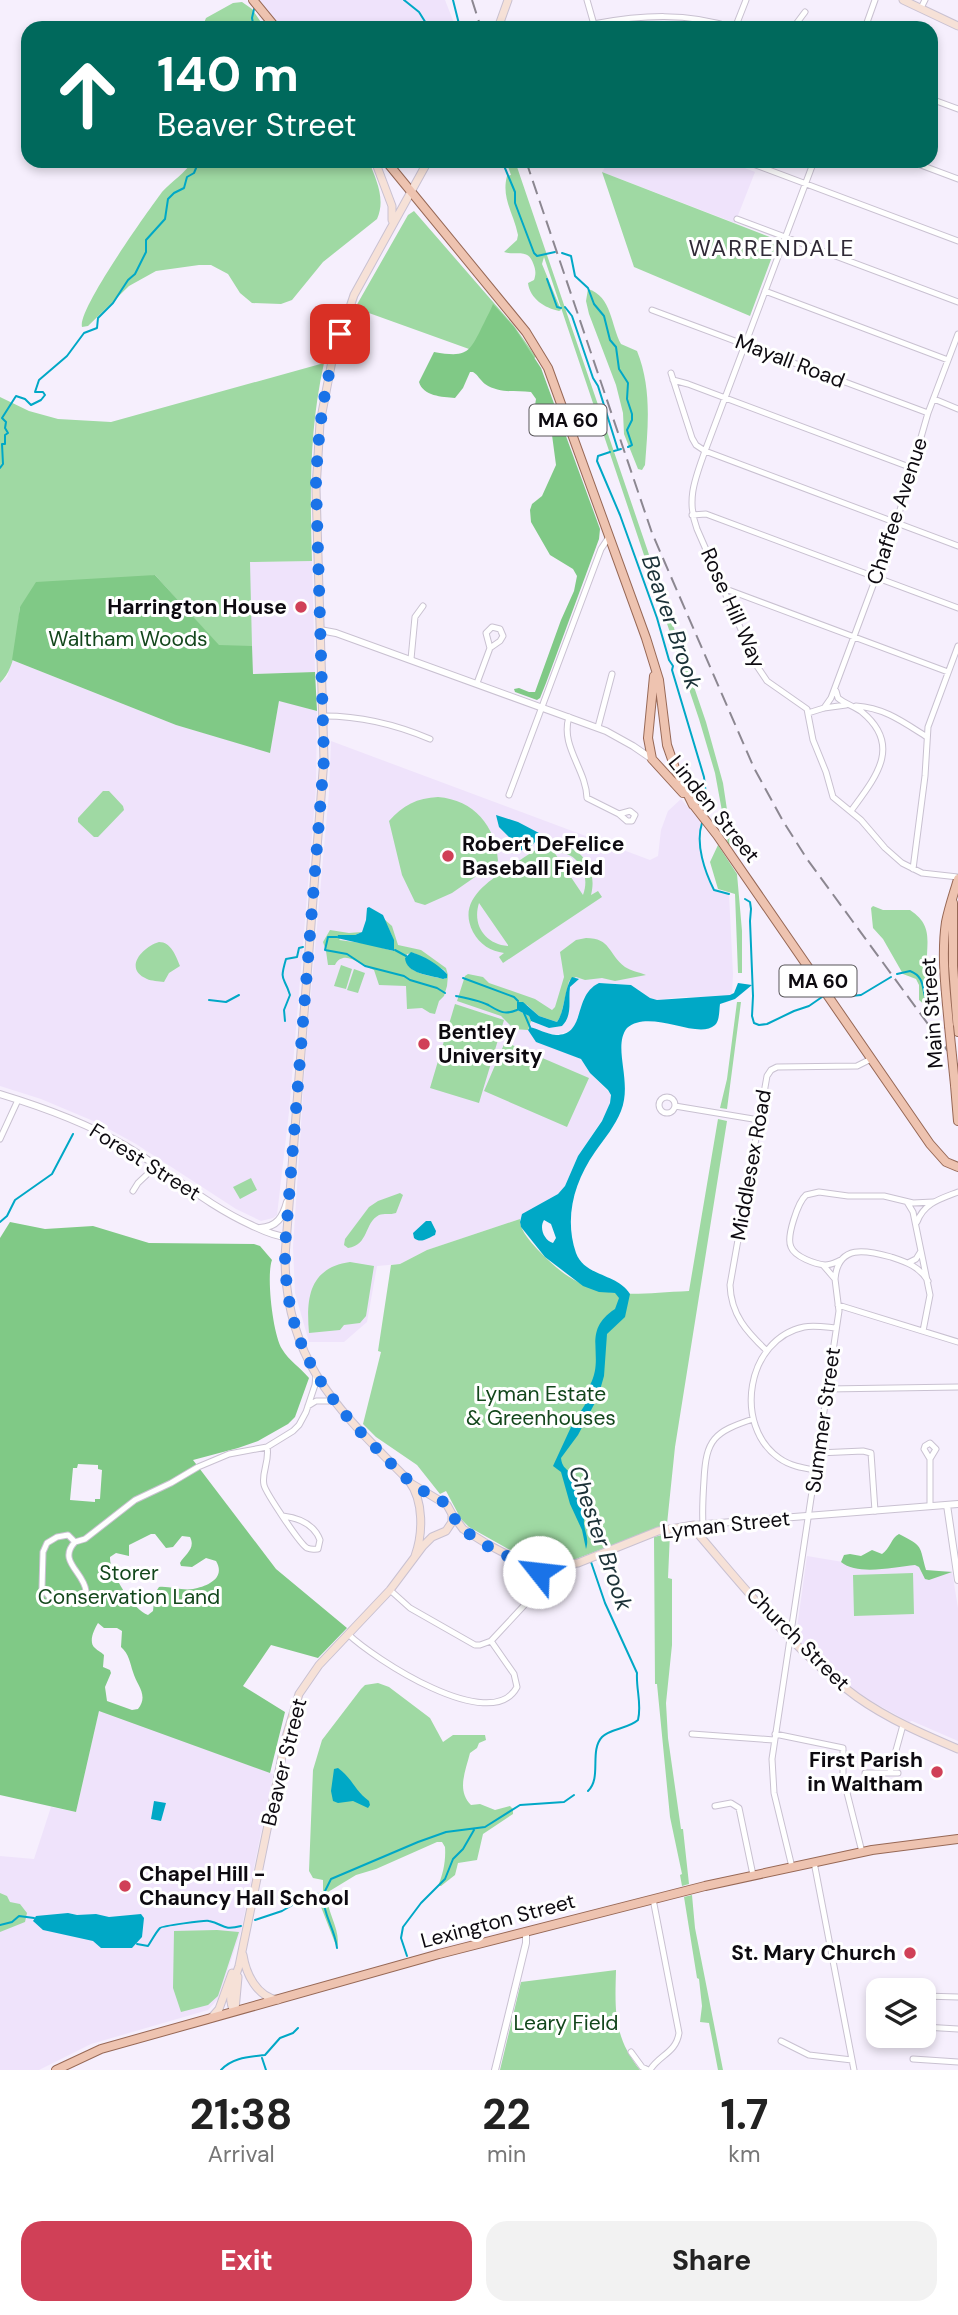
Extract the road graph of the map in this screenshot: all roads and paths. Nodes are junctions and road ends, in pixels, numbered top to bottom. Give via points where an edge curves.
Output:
1 (253, 0) edge
2 (508, 0) edge
3 (587, 0) edge
4 (746, 0) edge
5 (875, 0) edge
6 (903, 0) edge
7 (925, 0) edge
8 (921, 8) junction
9 (805, 12) dead end
10 (270, 21) edge
11 (501, 21) edge
12 (593, 21) edge
13 (616, 21) edge
14 (708, 21) edge
15 (738, 21) edge
16 (798, 21) edge
17 (868, 21) edge
18 (958, 26) edge
19 (938, 102) edge
20 (958, 109) edge
21 (377, 168) edge
22 (392, 168) edge
23 (424, 168) edge
24 (764, 168) edge
25 (812, 168) edge
26 (929, 168) edge
27 (958, 179) edge
28 (806, 184) junction
29 (411, 191) junction
30 (737, 219) dead end
31 (390, 227) junction
32 (786, 237) junction
33 (958, 241) edge
34 (765, 291) junction
35 (958, 302) edge
36 (652, 310) dead end
37 (958, 334) edge
38 (745, 344) junction
39 (948, 360) junction
40 (671, 373) dead end
41 (673, 380) junction
42 (725, 398) junction
43 (934, 399) junction
44 (958, 409) edge
45 (928, 413) junction
46 (705, 451) junction
47 (912, 468) junction
48 (692, 515) junction
49 (896, 524) junction
50 (610, 536) junction
51 (958, 546) edge
52 (877, 577) junction
53 (723, 587) junction
54 (423, 606) dead end
55 (958, 608) edge
56 (320, 630) junction
57 (854, 637) junction
58 (958, 646) edge
59 (490, 648) dead end
60 (411, 659) junction
61 (652, 659) junction
62 (948, 673) junction
63 (612, 674) dead end
64 (477, 683) junction
65 (835, 688) junction
66 (851, 705) junction
67 (544, 708) junction
68 (824, 708) junction
69 (884, 711) junction
70 (808, 713) junction
71 (324, 716) junction
72 (569, 717) junction
73 (873, 723) junction
74 (598, 727) junction
75 (648, 736) junction
76 (927, 737) junction
77 (430, 738) dead end
78 (667, 745) junction
79 (633, 746) junction
80 (652, 760) junction
81 (509, 795) dead end
82 (693, 805) junction
83 (851, 811) junction
84 (619, 814) dead end
85 (913, 869) junction
86 (958, 878) edge
87 (955, 905) edge
88 (955, 952) edge
89 (958, 1032) edge
90 (872, 1059) junction
91 (0, 1094) edge
92 (18, 1100) junction
93 (675, 1106) dead end
94 (759, 1121) junction
95 (958, 1121) edge
96 (0, 1139) edge
97 (156, 1166) junction
98 (958, 1167) edge
99 (290, 1190) junction
100 (133, 1191) dead end
101 (958, 1192) edge
102 (904, 1201) junction
103 (933, 1202) junction
104 (258, 1228) junction
105 (916, 1228) junction
106 (286, 1237) junction
107 (921, 1251) junction
108 (841, 1260) junction
109 (908, 1263) junction
110 (823, 1265) junction
111 (835, 1279) junction
112 (928, 1281) junction
113 (838, 1305) junction
114 (836, 1328) junction
115 (923, 1331) junction
116 (958, 1342) edge
117 (767, 1351) junction
118 (316, 1375) junction
119 (958, 1387) edge
120 (827, 1389) junction
121 (333, 1401) junction
122 (308, 1406) junction
123 (754, 1419) junction
124 (267, 1447) junction
125 (818, 1453) junction
126 (930, 1459) dead end
127 (816, 1470) junction
128 (409, 1481) junction
129 (442, 1502) junction
130 (958, 1504) edge
131 (947, 1505) junction
132 (930, 1507) junction
133 (875, 1511) junction
134 (452, 1514) junction
135 (283, 1516) junction
136 (809, 1516) junction
137 (419, 1517) junction
138 (698, 1525) junction
139 (466, 1531) junction
140 (441, 1533) junction
141 (75, 1542) junction
142 (415, 1556) junction
143 (540, 1567) junction
144 (958, 1580) edge
145 (390, 1590) junction
146 (348, 1634) junction
147 (790, 1638) junction
148 (491, 1641) junction
149 (904, 1724) junction
150 (692, 1734) dead end
151 (774, 1737) junction
152 (958, 1749) edge
153 (890, 1772) junction
154 (865, 1773) dead end
155 (898, 1773) dead end
156 (715, 1806) dead end
157 (958, 1839) edge
158 (862, 1852) junction
159 (814, 1862) junction
160 (792, 1867) junction
161 (753, 1875) junction
162 (653, 1899) junction
163 (526, 1931) junction
164 (245, 1936) junction
165 (243, 1946) junction
166 (936, 1996) edge
167 (958, 1997) edge
168 (279, 2000) junction
169 (234, 2011) junction
170 (211, 2018) junction
171 (936, 2028) edge
172 (958, 2029) edge
173 (781, 2041) dead end
174 (631, 2052) dead end
175 (913, 2059) dead end
176 (852, 2060) junction
177 (958, 2062) edge
178 (56, 2070) edge
179 (495, 2070) edge
180 (649, 2070) edge
181 (854, 2070) edge

1 - 10 main road
2 - 11 main road
3 - 12 street
4 - 15 street
5 - 17 street
6 - 8 main road
7 - 8 street
8 - 18 main road
9 - 16 street
13 - 14 street via 662,15
19 - 20 street
21 - 31 main road via 392,210
22 - 29 main road, MA 60
23 - 29 main road, Beaver Street
24 - 28 street
25 - 28 street, Rose Hill Way
26 - 27 street
28 - 32 street, Rose Hill Way
28 - 33 street
29 - 31 main road, Beaver Street
29 - 50 main road, MA 60 via 540,354
30 - 32 street
31 - 56 main road, Beaver Street via 349,308 323,405 316,483
32 - 34 street, Rose Hill Way
32 - 35 street
34 - 38 street, Rose Hill Way
34 - 39 street
36 - 38 street, Mayall Road
37 - 39 street, Chaffee Avenue
38 - 42 street, Rose Hill Way
38 - 45 street, Mayall Road
39 - 43 street, Chaffee Avenue
40 - 41 street
41 - 42 street
41 - 46 street via 692,438
42 - 46 street, Rose Hill Way
42 - 47 street
43 - 44 street
43 - 45 street, Chaffee Avenue
45 - 47 street, Chaffee Avenue
46 - 48 street, Rose Hill Way via 691,494
46 - 49 street
47 - 49 street, Chaffee Avenue
48 - 52 street via 706,514
48 - 53 street, Rose Hill Way
49 - 51 street
49 - 52 street, Chaffee Avenue
50 - 61 main road, MA 60
50 - 67 street via 600,552
52 - 55 street
52 - 57 street, Chaffee Avenue
53 - 57 street
53 - 70 street, Rose Hill Way via 762,674
54 - 60 street via 415,617
56 - 60 street, Linden Street
56 - 71 main road, Beaver Street
57 - 62 street
57 - 65 street, Chaffee Avenue
58 - 62 street
59 - 64 street
60 - 64 street, Linden Street
61 - 75 main road, MA 60 via 654,694
61 - 78 main road, MA 60
62 - 76 street
63 - 74 street
64 - 67 street, Linden Street
65 - 66 street via 838,698
65 - 68 street, Chaffee Avenue
66 - 68 street
66 - 69 street
66 - 73 street
67 - 72 street, Linden Street
67 - 81 street
68 - 70 street
69 - 73 street
69 - 76 street
70 - 83 street via 831,792
71 - 77 street via 386,724
71 - 99 main road, Beaver Street
72 - 74 street, Linden Street
72 - 84 street via 566,735 587,798
73 - 83 street via 882,743 882,764
74 - 79 street, Linden Street
75 - 79 street via 644,743
75 - 80 main road, MA 60
76 - 85 street
78 - 80 main road via 663,756
78 - 82 main road, MA 60
79 - 80 street, Linden Street
80 - 82 main road, Linden Street / MA 60
82 - 90 main road, Linden Street / MA 60
83 - 85 street via 888,852
85 - 86 street
86 - 87 main road, Main Street
87 - 88 main road, Main Street
87 - 95 main road, Main Street, bridge via 947,917 944,947
88 - 89 main road, Main Street
90 - 94 street, Middlesex Road via 858,1066 773,1069 766,1081
90 - 98 main road, Linden Street / MA 60 via 934,1148
91 - 92 street, Forest Street
92 - 96 street
92 - 97 street, Forest Street via 95,1130
93 - 94 street
94 - 117 street, Middlesex Road via 730,1290 738,1319
97 - 100 street
97 - 104 street, Forest Street via 210,1203
99 - 104 street via 280,1220
99 - 106 main road, Beaver Street
101 - 103 street
102 - 103 street
102 - 105 street via 914,1212
102 - 110 street via 880,1195 806,1195 799,1204 789,1242 796,1254
103 - 105 street via 920,1214
104 - 106 street, Forest Street
105 - 107 street
106 - 118 main road, Beaver Street via 290,1308
107 - 109 street
107 - 112 street
108 - 109 street via 865,1250
108 - 110 street
108 - 111 street
109 - 112 street
110 - 111 street
111 - 113 street, Summer Street
112 - 115 street via 930,1301
113 - 114 street, Summer Street
113 - 115 street
114 - 117 street via 797,1329
114 - 120 street, Summer Street
115 - 116 street
117 - 123 street via 752,1385
118 - 121 main road, Beaver Street
118 - 122 street
119 - 120 street
120 - 125 street, Summer Street
121 - 122 street
121 - 128 main road, Beaver Street
122 - 124 street via 299,1425
123 - 127 street via 763,1442 778,1458
123 - 138 street via 731,1427 708,1447
124 - 135 street via 269,1461 263,1483
124 - 141 street via 207,1463 135,1500 94,1533
125 - 127 street, Summer Street
125 - 133 street via 871,1453
126 - 132 street
127 - 136 street, Summer Street
128 - 129 main road, Beaver Street
128 - 137 main road, Beaver Street via 418,1498
129 - 134 main road
129 - 137 main road via 428,1502
130 - 131 street, Lyman Street
131 - 132 street, Lyman Street
131 - 144 street
132 - 133 street, Lyman Street
133 - 136 street, Lyman Street
134 - 139 main road, Lyman Street
134 - 140 main road via 451,1525
135 - 135 street via 315,1530 318,1549 305,1547
136 - 138 street, Lyman Street
136 - 147 street, Summer Street
137 - 140 main road via 428,1532
137 - 142 main road, Beaver Street
138 - 143 main road, Lyman Street via 663,1530 582,1562
138 - 147 main road, Church Street via 708,1544
139 - 140 main road
139 - 143 main road, Lyman Street
140 - 142 main road, Beaver Street
141 - 141 street via 63,1535 44,1548 42,1588 61,1603 80,1600 86,1591 69,1562
142 - 145 main road, Beaver Street
143 - 148 street via 531,1598
145 - 146 main road, Beaver Street
145 - 148 street via 410,1608 475,1645
146 - 148 street via 398,1669 451,1697 471,1702 504,1699 517,1687 514,1674
146 - 164 main road, Beaver Street via 311,1674 292,1713
147 - 149 main road, Church Street via 857,1697
147 - 151 street, Summer Street
149 - 152 main road, Church Street
149 - 153 street
150 - 151 street
151 - 158 street via 843,1748 843,1777
151 - 160 street, Summer Street via 773,1785
153 - 154 street
153 - 155 street
156 - 161 street via 730,1803 739,1808
157 - 158 main road, Lexington Street
158 - 159 main road, Lexington Street
159 - 160 main road, Lexington Street
159 - 176 street
160 - 161 main road, Lexington Street
161 - 162 main road, Lexington Street
162 - 163 main road, Lexington Street
162 - 180 street via 678,2033 672,2050
163 - 168 main road, Lexington Street
163 - 179 street
164 - 165 main road, Beaver Street
164 - 170 main road via 219,2009
165 - 168 main road via 251,1980 264,1995
165 - 169 main road, Beaver Street via 230,1995
166 - 167 street
168 - 169 main road, Lexington Street
169 - 170 main road, Lexington Street
170 - 178 main road, Lexington Street via 92,2052
171 - 172 street
173 - 176 street via 809,2055
174 - 180 street
175 - 177 street
176 - 181 street

